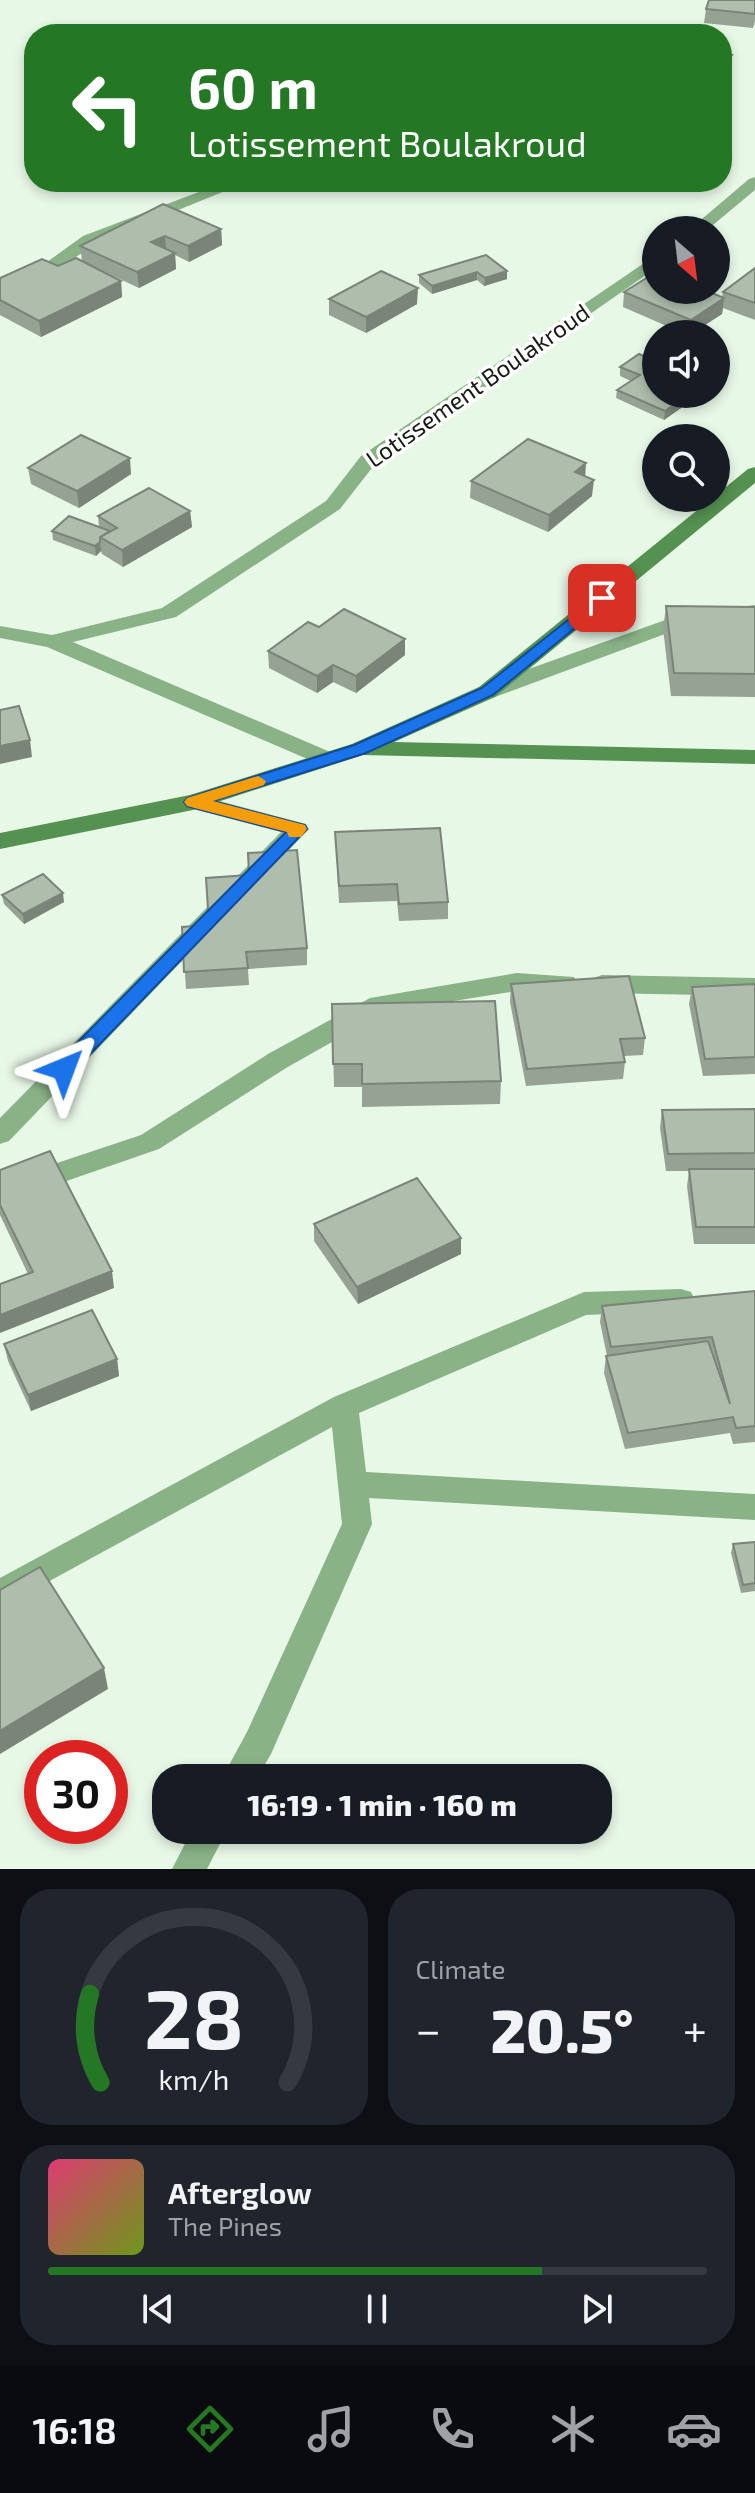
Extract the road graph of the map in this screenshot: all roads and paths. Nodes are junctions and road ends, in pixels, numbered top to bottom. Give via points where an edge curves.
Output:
1 (755, 182) edge
2 (213, 192) edge
3 (714, 216) edge
4 (642, 270) edge
5 (0, 304) edge
6 (755, 473) edge
7 (755, 611) edge
8 (0, 632) edge
9 (52, 641) junction
10 (487, 692) junction
11 (360, 749) junction
12 (755, 757) edge
13 (327, 759) junction
14 (193, 802) junction
15 (0, 841) edge
16 (755, 987) edge
17 (0, 1134) edge
18 (0, 1193) edge
19 (708, 1298) edge
20 (344, 1406) junction
21 (352, 1484) junction
22 (755, 1507) edge
23 (0, 1594) edge
24 (247, 1764) edge

1 - 3 street
2 - 5 street via 89,240
4 - 9 street, Lotissement Boulakroud via 368,460 333,505 169,613
6 - 10 main road
7 - 10 street via 689,618
8 - 9 street, Lotissement Boulakroud
9 - 13 street, Lotissement Boulakroud
10 - 11 main road
11 - 12 main road
11 - 13 main road
13 - 14 main road
14 - 15 main road
14 - 17 street via 298,829
16 - 18 street via 517,982 379,1004 150,1142
19 - 20 street via 584,1304
20 - 21 street
20 - 23 street
21 - 22 street
21 - 24 street via 357,1524

